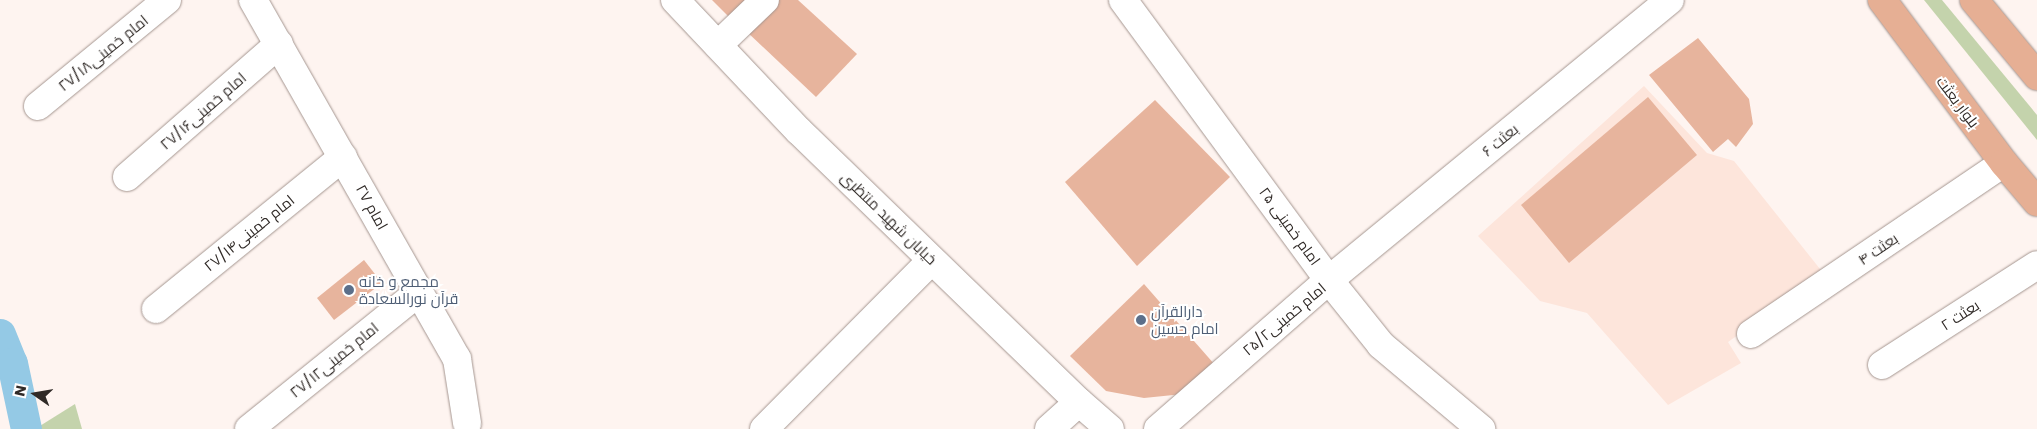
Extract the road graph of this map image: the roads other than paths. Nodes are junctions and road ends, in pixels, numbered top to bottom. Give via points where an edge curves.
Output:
1 (168, 0) edge
2 (253, 0) edge
3 (675, 0) edge
4 (765, 0) edge
5 (1124, 0) edge
6 (1670, 0) edge
7 (1882, 0) edge
8 (1974, 0) edge
9 (280, 44) junction
10 (718, 45) junction
11 (2037, 76) edge
12 (38, 106) dead end
13 (343, 157) junction
14 (2004, 163) junction
15 (127, 177) dead end
16 (2037, 202) edge
17 (932, 260) junction
18 (2037, 265) edge
19 (1329, 280) junction
20 (419, 292) junction
21 (156, 309) dead end
22 (1751, 334) dead end
23 (1882, 365) dead end
24 (1079, 402) junction
25 (466, 427) edge
26 (249, 429) edge
27 (764, 429) edge
28 (1050, 429) edge
29 (1110, 429) edge
30 (1158, 429) edge
31 (1481, 429) edge

1 - 12 street, امام خمینی۲۷/۱۸
2 - 9 street, امام ۲۷
3 - 10 street, خیابان شهید منتظری
4 - 10 street
5 - 19 street, امام خمینی ۲۵
6 - 19 street, بعثت ۶
7 - 14 main road, بلوار بعثت
8 - 11 main road
9 - 13 street, امام ۲۷
9 - 15 street, امام خمینی۲۷/۱۶
10 - 17 street, خیابان شهید منتظری via 799,131
13 - 20 street, امام ۲۷
13 - 21 street, امام خمینی۲۷/۱۴
14 - 16 main road, بلوار بعثت
14 - 22 street, بعثت ۴
17 - 24 street, خیابان شهید منتظری
17 - 27 street
18 - 23 street, بعثت ۲
19 - 30 street, امام خمینی۲۵/۲
19 - 31 street, امام خمینی ۲۵ via 1381,344
20 - 25 street, امام ۲۷ via 457,359
20 - 26 street, امام خمینی۲۷/۱۲
24 - 28 street
24 - 29 street, خیابان شهید منتظری

